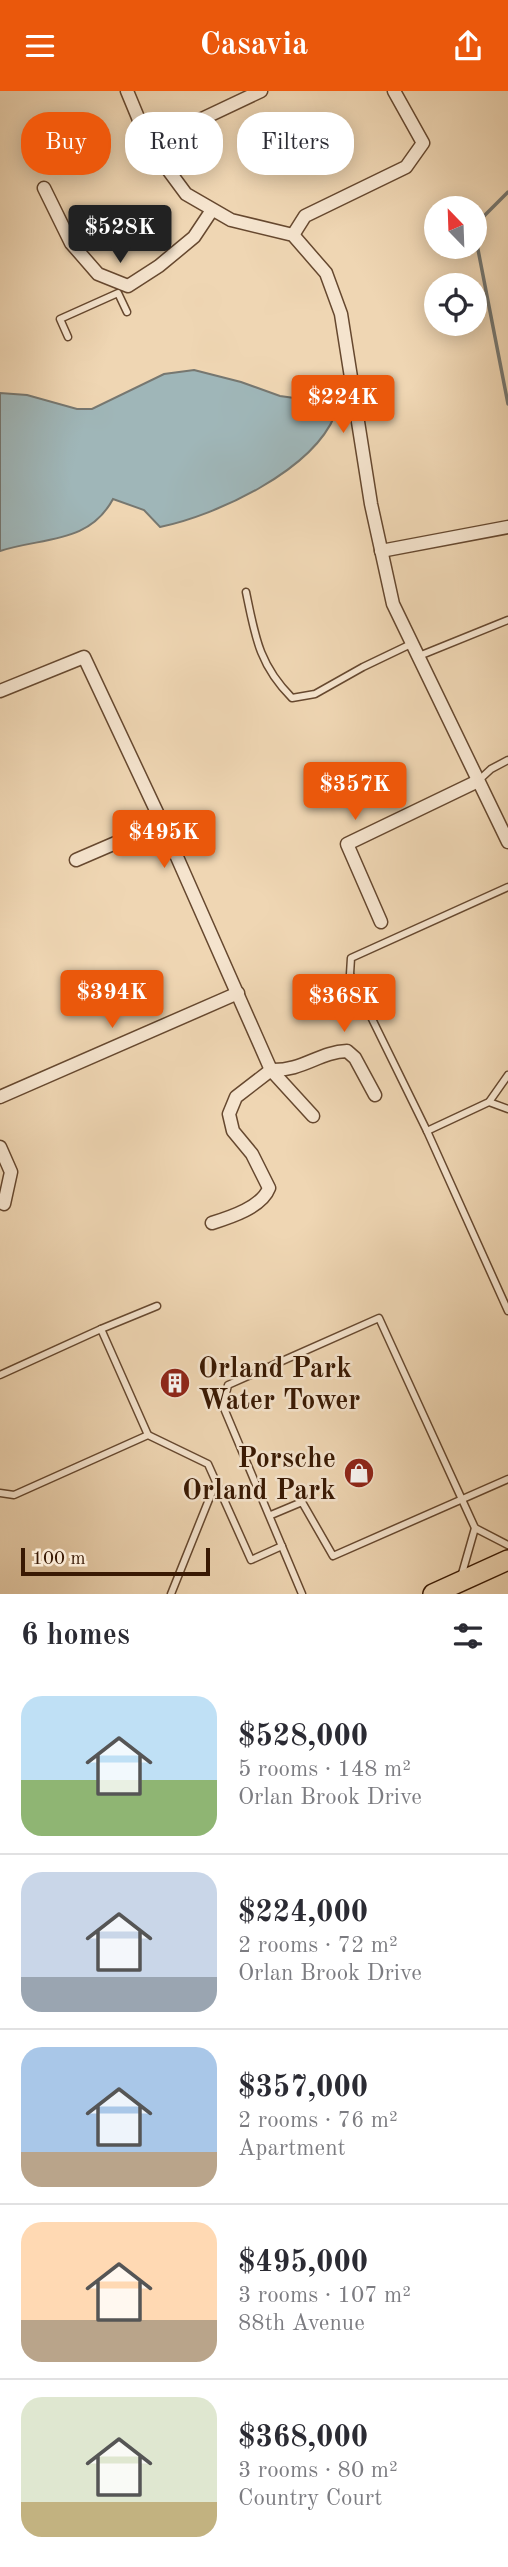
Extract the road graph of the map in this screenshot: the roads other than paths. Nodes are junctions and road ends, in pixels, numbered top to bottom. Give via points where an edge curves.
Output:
1 (127, 91) edge
2 (261, 91) edge
3 (394, 91) edge
4 (136, 112) edge
5 (217, 112) edge
6 (172, 175) edge
7 (44, 188) dead end
8 (212, 210) junction
9 (292, 235) junction
10 (121, 289) junction
11 (127, 312) dead end
12 (68, 337) dead end
13 (508, 527) edge
14 (381, 551) junction
15 (246, 592) dead end
16 (508, 620) edge
17 (411, 644) junction
18 (417, 657) junction
19 (0, 691) edge
20 (508, 760) edge
21 (478, 781) junction
22 (162, 823) junction
23 (508, 842) edge
24 (76, 860) dead end
25 (508, 887) edge
26 (381, 922) dead end
27 (237, 993) junction
28 (271, 1070) junction
29 (508, 1075) edge
30 (375, 1095) dead end
31 (0, 1097) edge
32 (489, 1102) junction
33 (508, 1109) edge
34 (313, 1116) dead end
35 (427, 1131) junction
36 (0, 1147) edge
37 (4, 1204) dead end
38 (212, 1223) dead end
39 (157, 1306) dead end
40 (508, 1311) edge
41 (101, 1329) junction
42 (0, 1375) edge
43 (148, 1435) junction
44 (508, 1479) edge
45 (216, 1482) junction
46 (0, 1493) edge
47 (462, 1499) junction
48 (271, 1515) junction
49 (475, 1528) junction
50 (508, 1545) edge
51 (282, 1546) junction
52 (508, 1560) edge
53 (460, 1582) junction
54 (171, 1594) edge
55 (302, 1594) edge
56 (433, 1594) edge

1 - 4 street
2 - 5 street
3 - 9 street via 423,143 405,167 305,216
6 - 8 street via 186,194
7 - 10 street via 71,243 98,274
8 - 9 street via 231,220
8 - 10 street via 194,237
9 - 14 street via 326,272 341,314
10 - 11 lane
10 - 12 lane via 60,319
13 - 14 street
14 - 17 street via 393,604
15 - 17 lane via 257,645 275,681 292,698 316,694
16 - 18 lane
17 - 18 street
18 - 21 street
19 - 22 street via 85,657
20 - 21 lane
21 - 23 street
21 - 26 street via 347,844
22 - 24 street
22 - 27 street
25 - 35 lane via 351,958 350,974
27 - 28 street
27 - 31 street
28 - 30 street via 288,1071 335,1051 347,1051
28 - 34 street
28 - 38 street via 236,1097 229,1114 233,1131 253,1154 269,1188 266,1196
29 - 32 lane
32 - 33 lane
32 - 35 lane
35 - 40 lane
36 - 37 street via 11,1172
39 - 41 lane
41 - 42 lane
41 - 43 lane
43 - 45 lane via 208,1464
43 - 46 lane via 14,1495
44 - 47 lane
45 - 51 lane via 251,1560
45 - 54 lane
47 - 48 lane via 333,1556 302,1501
47 - 48 lane via 379,1318 228,1385 223,1406
47 - 49 lane
48 - 51 lane
49 - 50 lane
49 - 53 lane
51 - 55 lane
52 - 53 main road
53 - 56 main road

